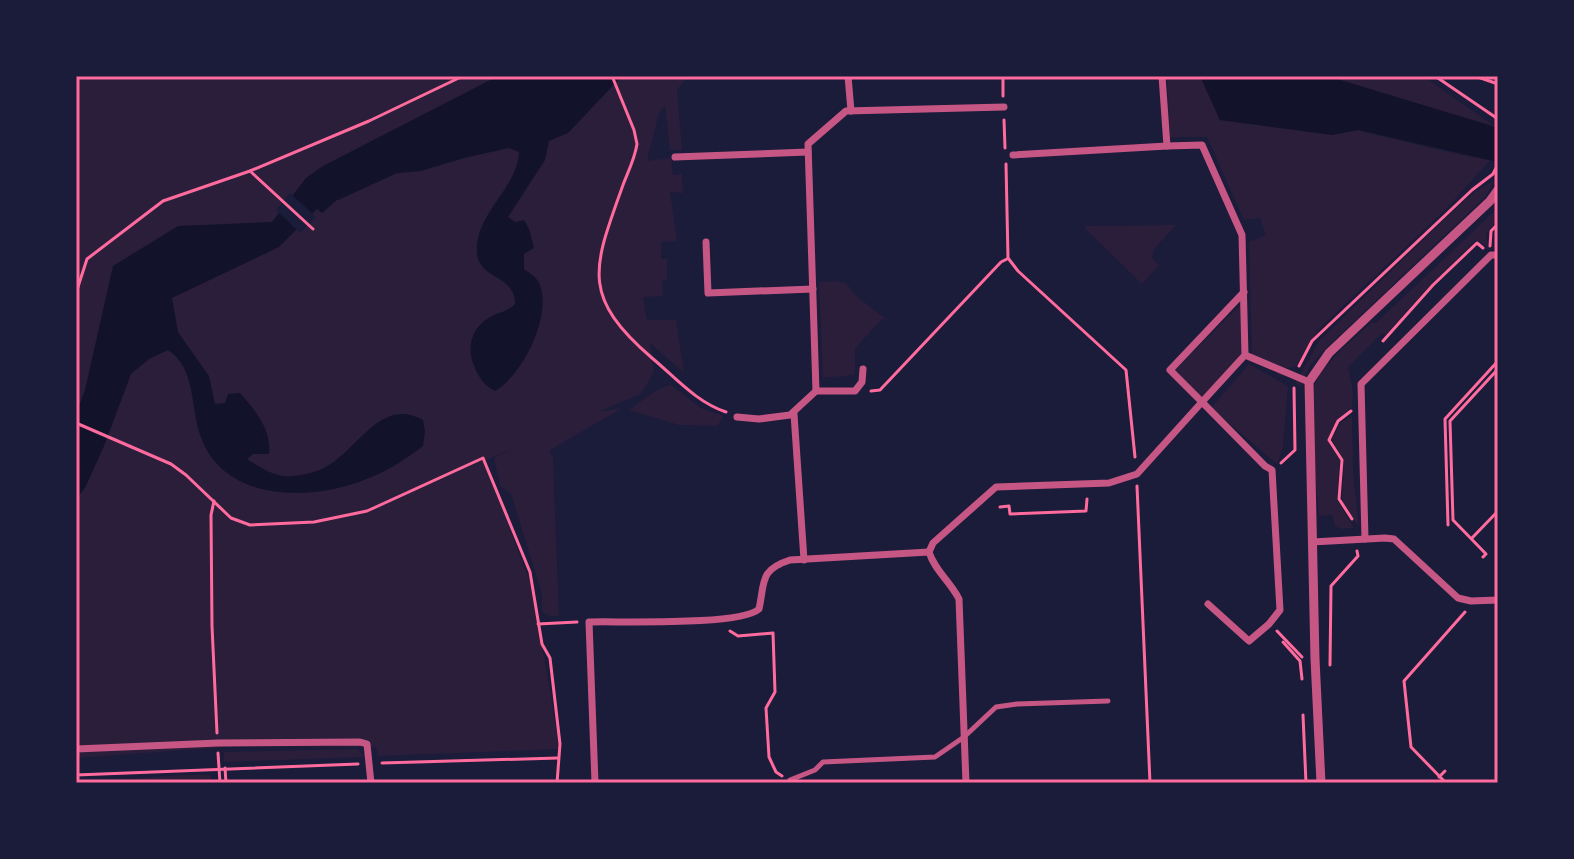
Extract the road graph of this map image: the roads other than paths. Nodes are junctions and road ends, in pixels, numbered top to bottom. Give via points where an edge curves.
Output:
1 (848, 76) edge
2 (1162, 76) edge
3 (1004, 107) road end
4 (851, 111) junction
5 (1167, 146) junction
6 (808, 152) junction
7 (1013, 155) dead end
8 (675, 157) dead end
9 (1498, 190) edge
10 (706, 242) dead end
11 (1494, 255) edge
12 (813, 289) junction
13 (1244, 292) junction
14 (1245, 355) junction
15 (863, 369) dead end
16 (1309, 382) junction
17 (816, 391) junction
18 (1202, 402) junction
19 (794, 414) junction
20 (737, 417) road end
21 (1365, 539) junction
22 (1312, 542) junction
23 (929, 552) junction
24 (804, 560) junction
25 (1498, 600) edge
26 (1208, 604) dead end
27 (1108, 701) dead end
28 (964, 737) junction
29 (76, 749) edge
30 (790, 780) road end
31 (371, 783) edge
32 (595, 783) edge
33 (966, 783) edge
34 (1321, 783) edge

1 - 4 street
2 - 5 street
3 - 4 street
4 - 6 street via 808,144
5 - 7 street
5 - 13 street via 1202,145 1242,235
6 - 8 street
6 - 12 street
9 - 16 street via 1329,353
10 - 12 street via 708,293
11 - 21 street via 1361,384
12 - 17 street
13 - 14 street
13 - 18 street via 1170,370
14 - 16 street
14 - 18 street
15 - 17 street via 855,391
16 - 22 street
17 - 19 street
18 - 23 street via 1137,474 1109,483 996,487
18 - 26 street via 1272,470 1280,610 1249,641
19 - 20 street
19 - 24 street
21 - 22 street
21 - 25 street via 1394,539 1458,598
22 - 34 street
23 - 24 street
23 - 28 street via 934,569 959,599
24 - 32 street via 790,560 768,572 753,614 589,622
27 - 28 street via 996,707
28 - 30 street via 935,757 823,762
28 - 33 street
29 - 31 street via 360,742 367,744

